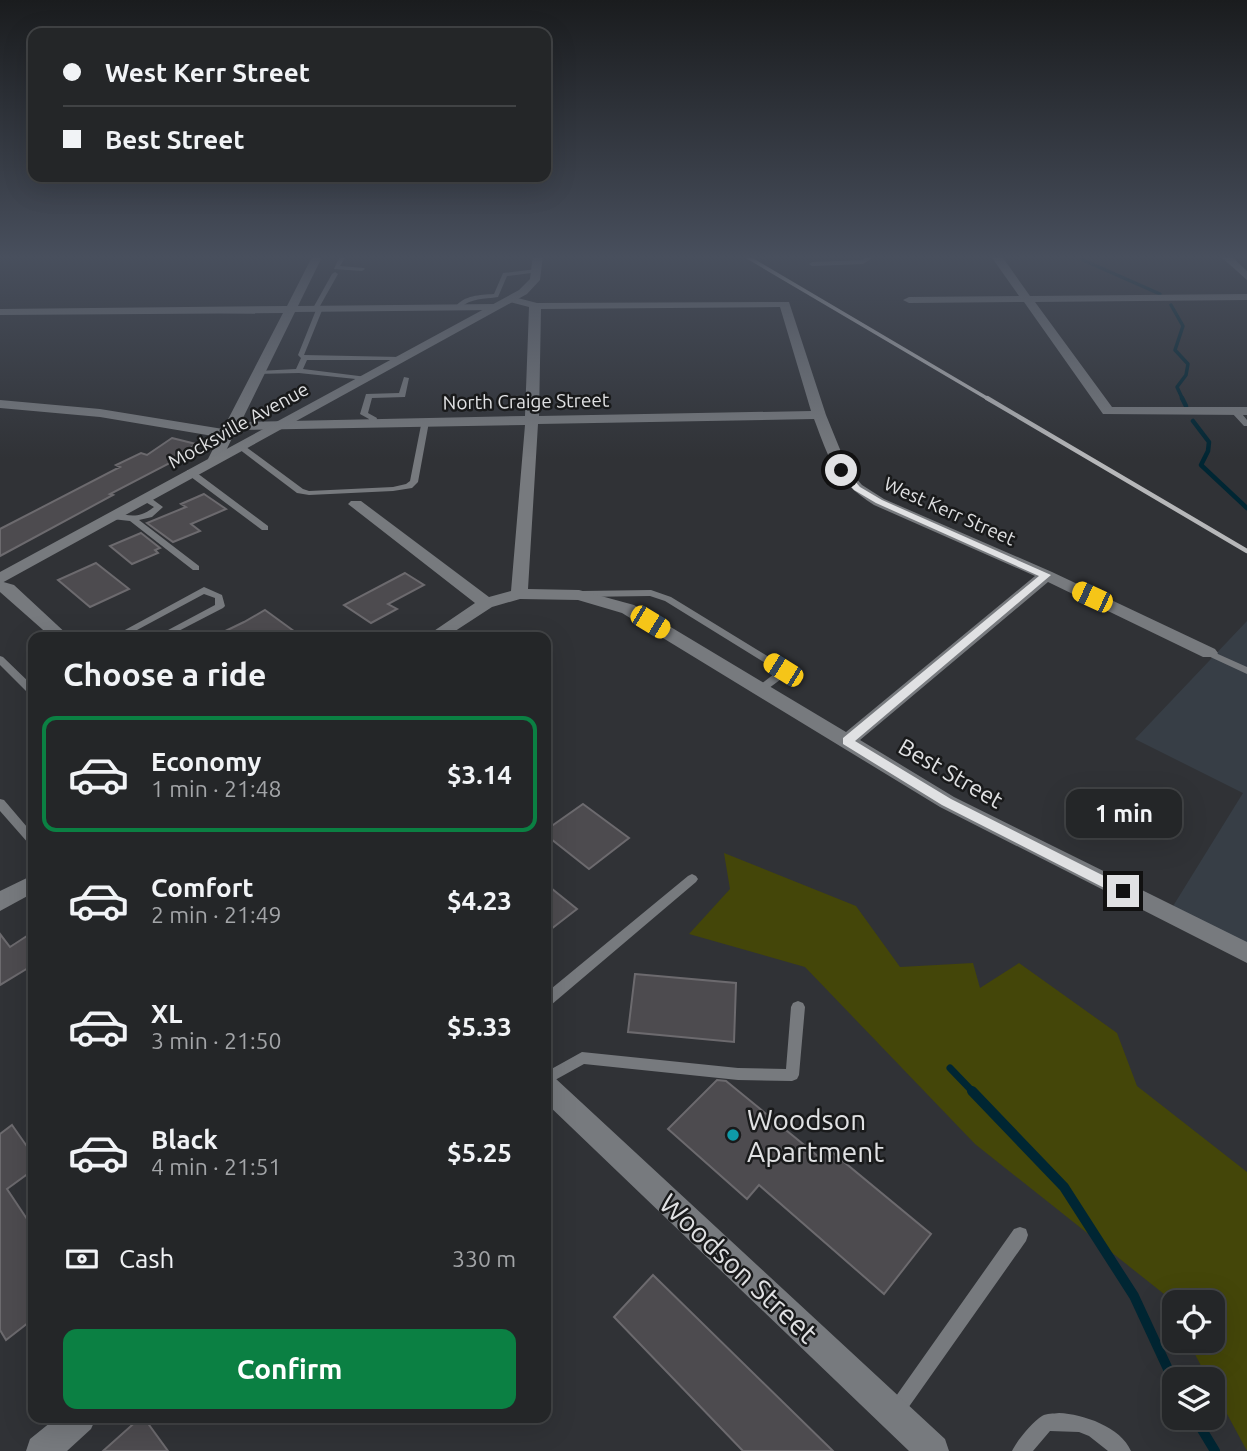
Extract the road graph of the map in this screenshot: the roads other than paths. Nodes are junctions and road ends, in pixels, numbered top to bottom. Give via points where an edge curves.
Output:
1 (282, 323) edge
2 (313, 323) edge
3 (460, 323) edge
4 (535, 323) edge
5 (791, 323) edge
6 (1042, 323) edge
7 (304, 358) junction
8 (400, 359) junction
9 (299, 371) junction
10 (258, 373) junction
11 (365, 378) junction
12 (406, 378) dead end
13 (382, 396) junction
14 (0, 404) edge
15 (380, 404) dead end
16 (1241, 411) edge
17 (819, 415) junction
18 (374, 418) junction
19 (532, 420) junction
20 (425, 422) junction
21 (1247, 424) edge
22 (278, 425) junction
23 (231, 430) junction
24 (239, 446) junction
25 (215, 459) junction
26 (190, 472) junction
27 (145, 498) junction
28 (356, 504) dead end
29 (112, 516) junction
30 (133, 520) junction
31 (265, 528) dead end
32 (197, 568) dead end
33 (1046, 575) junction
34 (0, 579) edge
35 (0, 586) edge
36 (519, 594) junction
37 (572, 594) junction
38 (486, 603) junction
39 (55, 632) edge
40 (126, 632) edge
41 (170, 632) edge
42 (441, 632) edge
43 (1209, 653) joint
44 (0, 659) edge
45 (1247, 671) edge
46 (28, 687) edge
47 (761, 689) junction
48 (847, 741) junction
49 (0, 803) edge
50 (28, 835) edge
51 (692, 879) dead end
52 (28, 886) edge
53 (0, 902) edge
54 (1247, 953) edge
55 (551, 997) edge
56 (798, 1007) dead end
57 (551, 1076) edge
58 (551, 1091) edge
59 (1020, 1235) dead end
60 (894, 1414) junction
61 (74, 1423) edge
62 (42, 1451) edge
63 (933, 1451) edge
64 (1021, 1451) edge
65 (1122, 1451) edge

1 - 10 street
2 - 7 lane via 301,355
3 - 8 street, Mocksville Avenue
4 - 19 street
5 - 17 street, West Kerr Street
6 - 16 street via 1108,411
7 - 8 lane
7 - 9 lane
8 - 11 street, Mocksville Avenue
9 - 10 lane
9 - 11 lane
10 - 23 street
11 - 22 street, Mocksville Avenue
12 - 13 lane via 402,395
13 - 15 lane
13 - 18 lane via 369,396 364,414
14 - 23 street, North Craige Street
16 - 21 lane
17 - 19 street, North Craige Street
17 - 33 street, West Kerr Street via 841,470 857,488 879,502
18 - 20 street, North Craige Street
18 - 22 street, North Craige Street
19 - 20 street, North Craige Street
19 - 36 street
20 - 24 lane via 414,482 393,489 300,491
22 - 23 street, North Craige Street
22 - 24 street, Mocksville Avenue
23 - 25 street
24 - 25 street, Mocksville Avenue
25 - 26 street, Mocksville Avenue
26 - 27 street, Mocksville Avenue
26 - 31 lane
27 - 29 street, Mocksville Avenue
27 - 30 lane via 159,507
28 - 38 street
29 - 30 lane
29 - 34 street, Mocksville Avenue
30 - 32 lane
33 - 43 street, West Kerr Street
33 - 48 street
35 - 39 street
36 - 37 street, Best Street
36 - 38 street, Best Street
37 - 47 street, Best Street via 628,609
37 - 47 lane via 651,593 668,599 783,670
38 - 42 street, Best Street
40 - 41 lane via 204,590 219,597 220,606
43 - 45 lane
44 - 46 lane
47 - 48 street, Best Street
48 - 54 street, Best Street via 947,802
49 - 50 lane
51 - 55 lane
52 - 53 street
56 - 57 lane via 792,1074 738,1074 582,1058
58 - 60 street, Woodson Street
59 - 60 lane
60 - 63 street, Woodson Street
61 - 62 street
64 - 65 lane via 1046,1423 1073,1420 1102,1434

